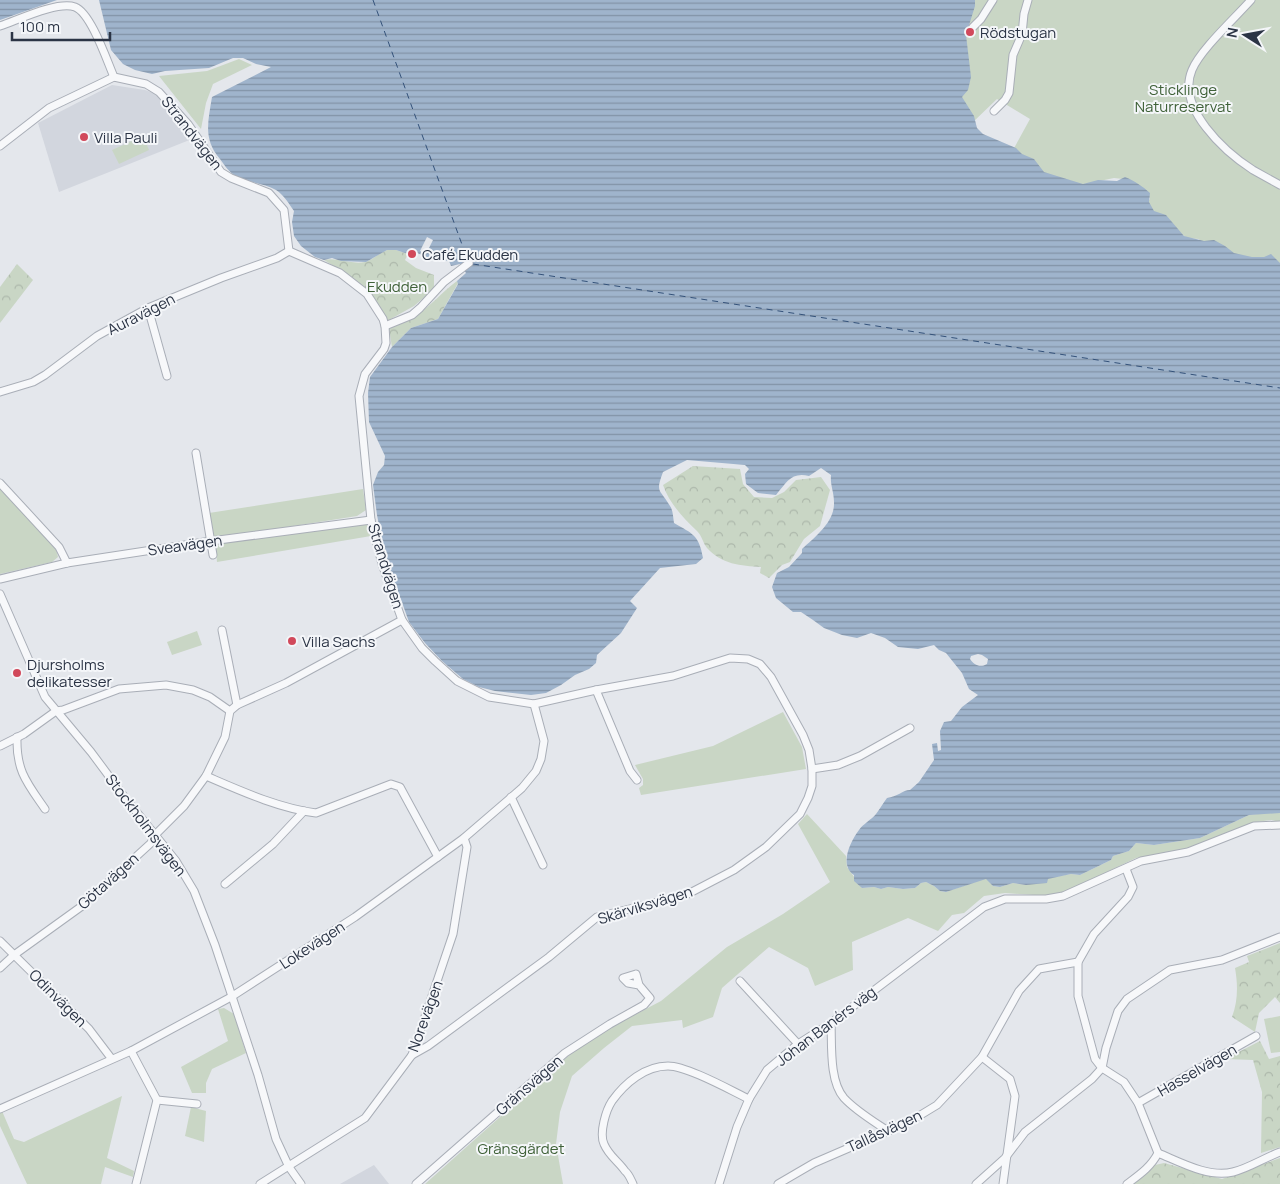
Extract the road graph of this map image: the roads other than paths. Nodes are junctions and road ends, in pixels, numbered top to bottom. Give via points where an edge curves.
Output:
1 (993, 0) edge
2 (1028, 0) edge
3 (1251, 0) edge
4 (0, 26) edge
5 (973, 27) dead end
6 (114, 77) junction
7 (994, 111) dead end
8 (0, 146) edge
9 (1280, 185) edge
10 (290, 251) junction
11 (469, 263) dead end
12 (148, 308) junction
13 (385, 326) junction
14 (167, 376) dead end
15 (0, 392) edge
16 (196, 453) dead end
17 (0, 483) edge
18 (371, 520) junction
19 (211, 541) junction
20 (213, 556) dead end
21 (67, 563) junction
22 (0, 579) edge
23 (0, 594) edge
24 (402, 620) junction
25 (222, 630) dead end
26 (596, 690) junction
27 (237, 704) junction
28 (534, 704) junction
29 (56, 711) junction
30 (230, 711) junction
31 (910, 728) dead end
32 (17, 738) junction
33 (0, 746) edge
34 (812, 769) junction
35 (206, 776) junction
36 (637, 780) dead end
37 (511, 798) junction
38 (45, 810) dead end
39 (304, 811) junction
40 (1280, 824) edge
41 (154, 836) junction
42 (464, 838) junction
43 (438, 857) junction
44 (543, 865) dead end
45 (1126, 869) junction
46 (225, 884) dead end
47 (1280, 937) edge
48 (0, 941) edge
49 (14, 955) junction
50 (1078, 962) junction
51 (0, 968) edge
52 (740, 981) dead end
53 (639, 986) dead end
54 (231, 996) junction
55 (830, 1022) junction
56 (1256, 1036) dead end
57 (798, 1044) junction
58 (130, 1051) junction
59 (412, 1055) junction
60 (982, 1057) junction
61 (112, 1058) junction
62 (1102, 1068) junction
63 (749, 1099) junction
64 (157, 1100) junction
65 (1138, 1103) junction
66 (197, 1104) dead end
67 (0, 1109) edge
68 (888, 1131) junction
69 (1280, 1152) edge
70 (1158, 1154) junction
71 (1005, 1158) junction
72 (289, 1167) junction
73 (136, 1184) edge
74 (260, 1184) edge
75 (301, 1184) edge
76 (416, 1184) edge
77 (633, 1184) edge
78 (719, 1184) edge
79 (778, 1184) edge
80 (976, 1184) edge
81 (1003, 1184) edge
82 (1127, 1184) edge

1 - 5 street
2 - 7 street via 1022,34 1013,55 1009,93
3 - 9 street via 1200,56 1192,70 1190,96 1200,121 1212,135 1252,169
4 - 6 street via 52,8 74,6 83,12 91,25
6 - 8 street via 49,108
6 - 10 street, Strandvägen via 146,84 159,92 188,124 221,172 269,193 284,210
10 - 12 street, Auravägen
10 - 13 street via 340,273 359,287 374,303
11 - 13 street via 444,282 412,314
12 - 14 street
12 - 15 street, Auravägen via 97,336 39,378
13 - 18 street, Strandvägen via 386,343 365,374 359,396
16 - 19 street
17 - 21 street via 59,547
18 - 19 street, Sveavägen
18 - 24 street, Strandvägen via 382,564
19 - 20 street
19 - 21 street, Sveavägen
21 - 22 street, Sveavägen
23 - 29 street, Stockholmsvägen via 38,683
24 - 27 street via 286,683
24 - 28 street, Strandvägen via 422,648 458,681 489,697
25 - 27 street
26 - 28 street, Skärviksvägen
26 - 34 street, Skärviksvägen via 673,676 730,658 748,659 760,664 771,677 803,735
26 - 36 street via 630,771
27 - 30 street
28 - 37 street, Lokevägen via 544,741 541,760 536,771
29 - 30 street via 119,689 166,685 193,690
29 - 32 street
29 - 41 street, Stockholmsvägen
30 - 35 street, Götavägen via 225,737
31 - 34 street via 860,756 838,765
32 - 33 street
32 - 38 street via 19,765
34 - 59 street, Skärviksvägen via 812,786 800,814 766,847 734,870 686,895 597,917 549,957
35 - 39 street via 245,793
35 - 41 street, Götavägen via 184,806
37 - 42 street, Lokevägen
37 - 44 street
39 - 43 street via 316,813 395,784 400,787
39 - 46 street via 272,844
40 - 45 street, Johan Banérs väg via 1254,826 1201,848 1141,861
41 - 49 street, Götavägen via 151,843 82,906
41 - 54 street, Stockholmsvägen via 176,861 194,891
42 - 43 street, Lokevägen
42 - 59 street, Norevägen via 467,847 453,934
43 - 54 street, Lokevägen via 355,917
45 - 50 street via 1134,888 1094,934
45 - 55 street, Johan Banérs väg via 1064,896 1004,899 984,907
47 - 62 street via 1222,960 1170,970 1127,999 1118,1011
48 - 49 street, Odinvägen
49 - 51 street, Götavägen
49 - 61 street, Odinvägen via 89,1029
50 - 60 street, Tallåsvägen via 1040,969 1020,991
50 - 62 street via 1078,996 1095,1059
52 - 57 street
53 - 76 street, Gränsvägen via 650,998 644,1005 565,1053
54 - 58 street, Lokevägen
54 - 72 street, Stockholmsvägen via 276,1139
55 - 57 street, Johan Banérs väg
55 - 68 street via 836,1085 853,1106
56 - 65 street, Hasselvägen
57 - 63 street, Johan Banérs väg via 767,1070
58 - 61 street, Lokevägen
58 - 64 street
59 - 72 street, Norevägen via 365,1118
60 - 68 street, Tallåsvägen via 937,1105
60 - 71 street via 1010,1079 1015,1096
61 - 67 street, Lokevägen
62 - 65 street via 1124,1082
62 - 71 street via 1025,1132
63 - 77 street via 684,1069 668,1066 636,1076 608,1107 603,1124 603,1142
63 - 78 street, Johan Banérs väg
64 - 66 street
64 - 73 street
65 - 70 street
68 - 79 street, Tallåsvägen via 814,1163
69 - 70 street via 1234,1172 1219,1174
70 - 82 street
71 - 80 street
71 - 81 street
72 - 74 street, Norevägen
72 - 75 street, Stockholmsvägen

